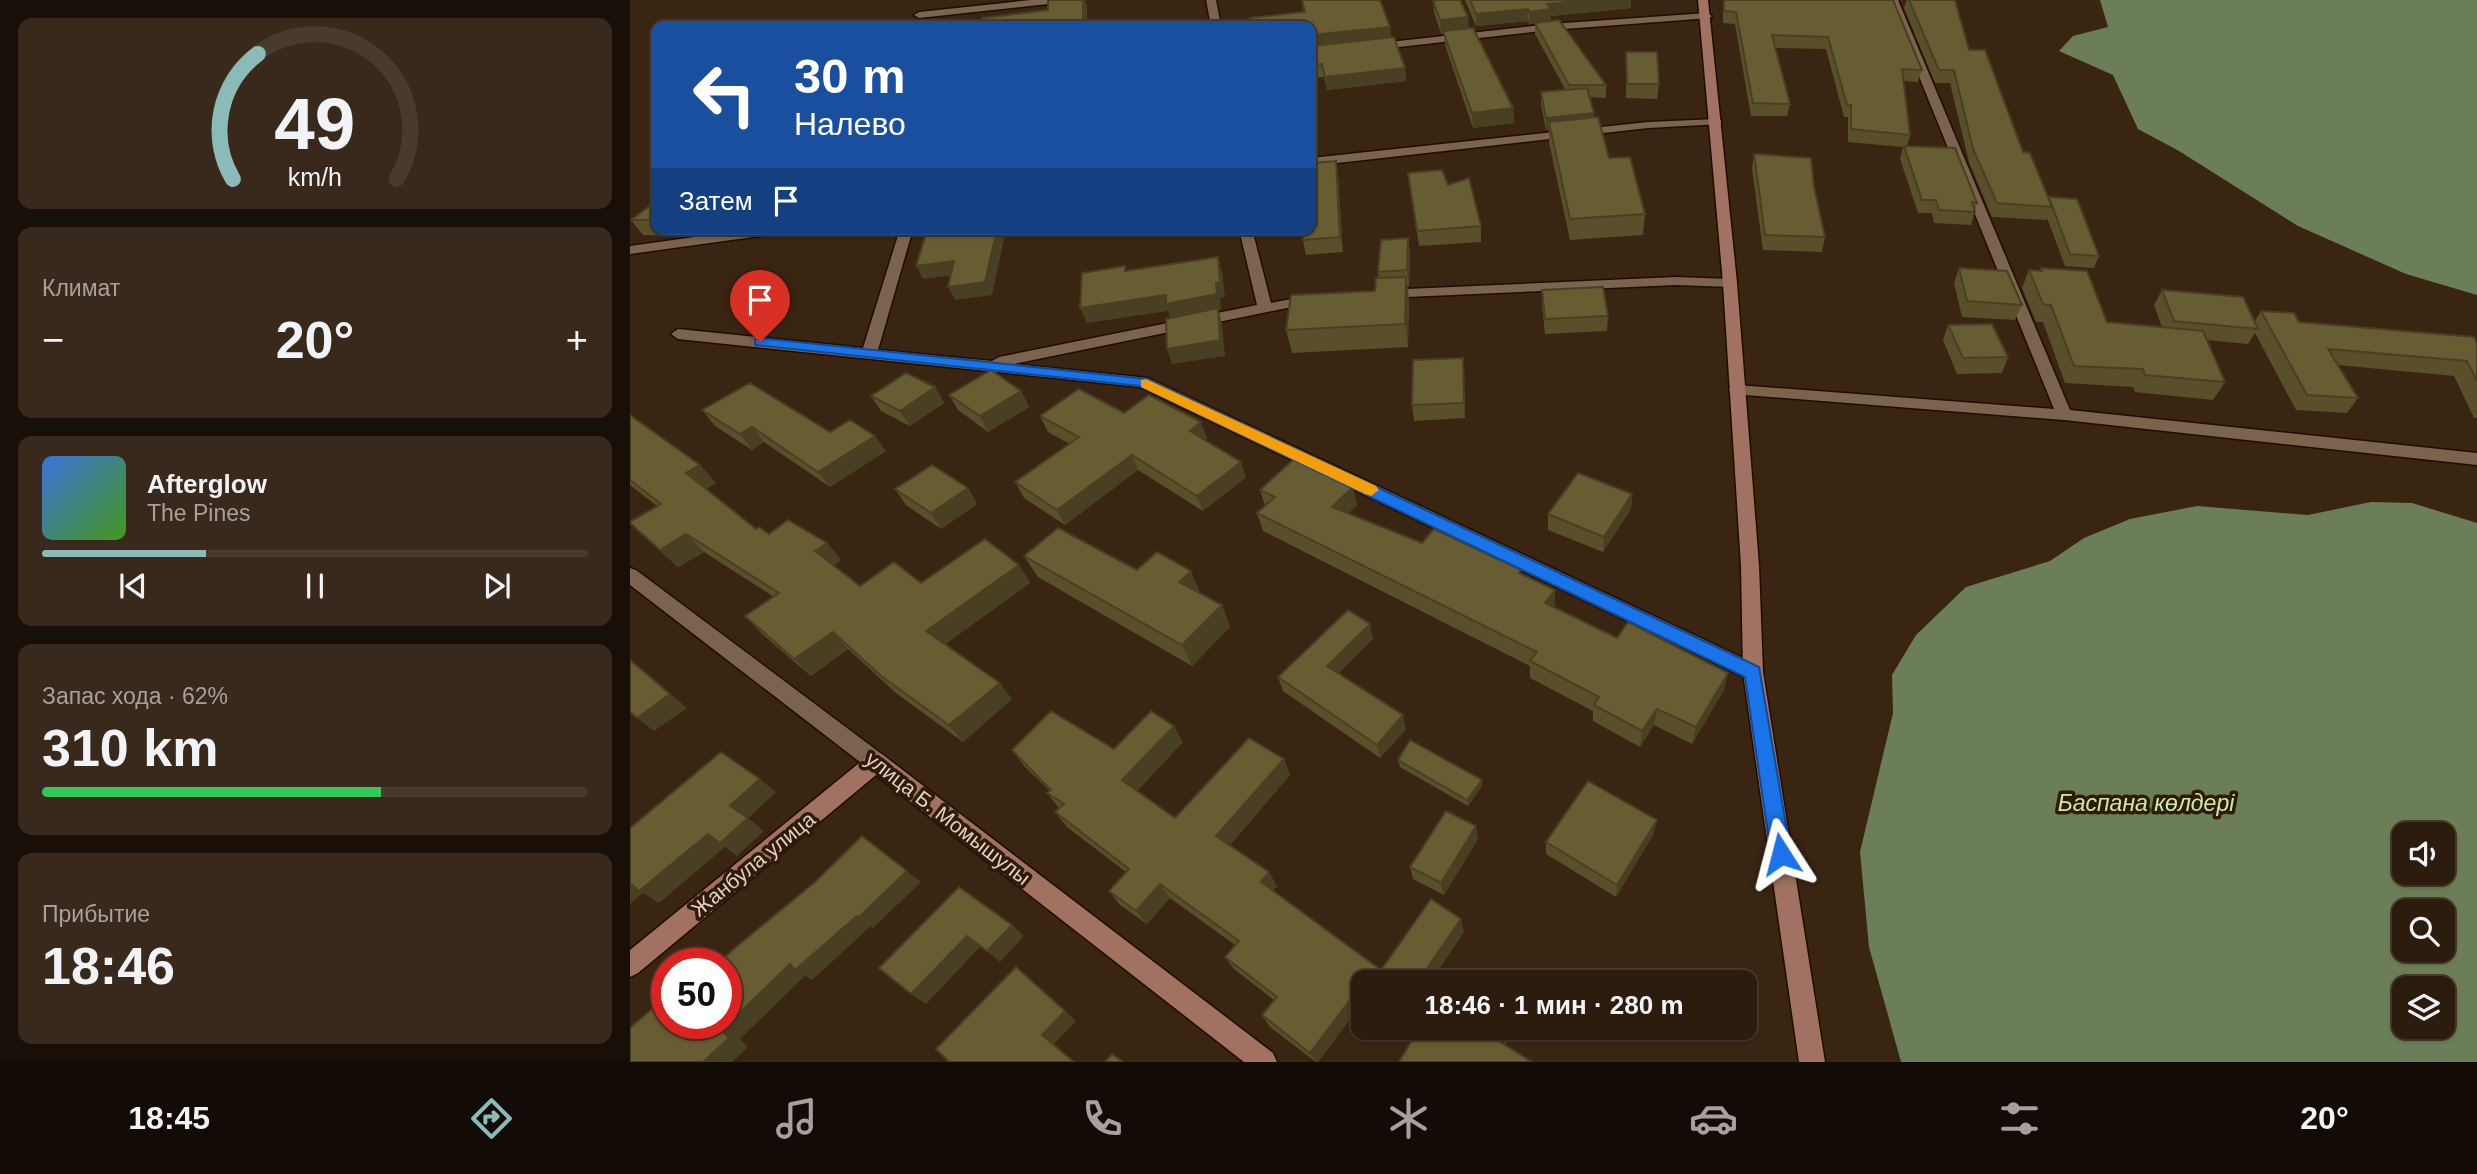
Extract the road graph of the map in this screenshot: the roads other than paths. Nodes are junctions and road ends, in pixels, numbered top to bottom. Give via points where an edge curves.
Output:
1 (1058, 0) edge
2 (1211, 0) edge
3 (1703, 0) edge
4 (1893, 0) edge
5 (919, 15) dead end
6 (1707, 16) junction
7 (1215, 21) edge
8 (1361, 48) edge
9 (1717, 122) junction
10 (1316, 161) edge
11 (739, 235) edge
12 (905, 235) edge
13 (1247, 235) edge
14 (630, 250) edge
15 (1730, 284) junction
16 (1363, 294) edge
17 (1323, 296) edge
18 (1265, 308) junction
19 (678, 334) dead end
20 (869, 354) junction
21 (981, 365) junction
22 (1737, 390) junction
23 (2064, 415) junction
24 (2477, 459) edge
25 (630, 575) edge
26 (1753, 672) junction
27 (876, 762) junction
28 (630, 965) edge
29 (1264, 1062) edge
30 (1812, 1062) edge

1 - 5 street
2 - 7 street
3 - 6 main road
4 - 23 street
6 - 8 street
6 - 9 main road
9 - 10 street via 1648,125
9 - 15 main road
11 - 14 street
12 - 20 street
13 - 18 street
15 - 16 street via 1676,281
15 - 22 main road
17 - 18 street
18 - 21 street
19 - 20 street
20 - 21 street
21 - 26 street via 1143,382
22 - 23 street
22 - 26 main road
23 - 24 street
25 - 27 street, улица Б. Момышулы
26 - 30 main road
27 - 28 main road, Жанбула улица
27 - 29 main road, улица Б. Момышулы

